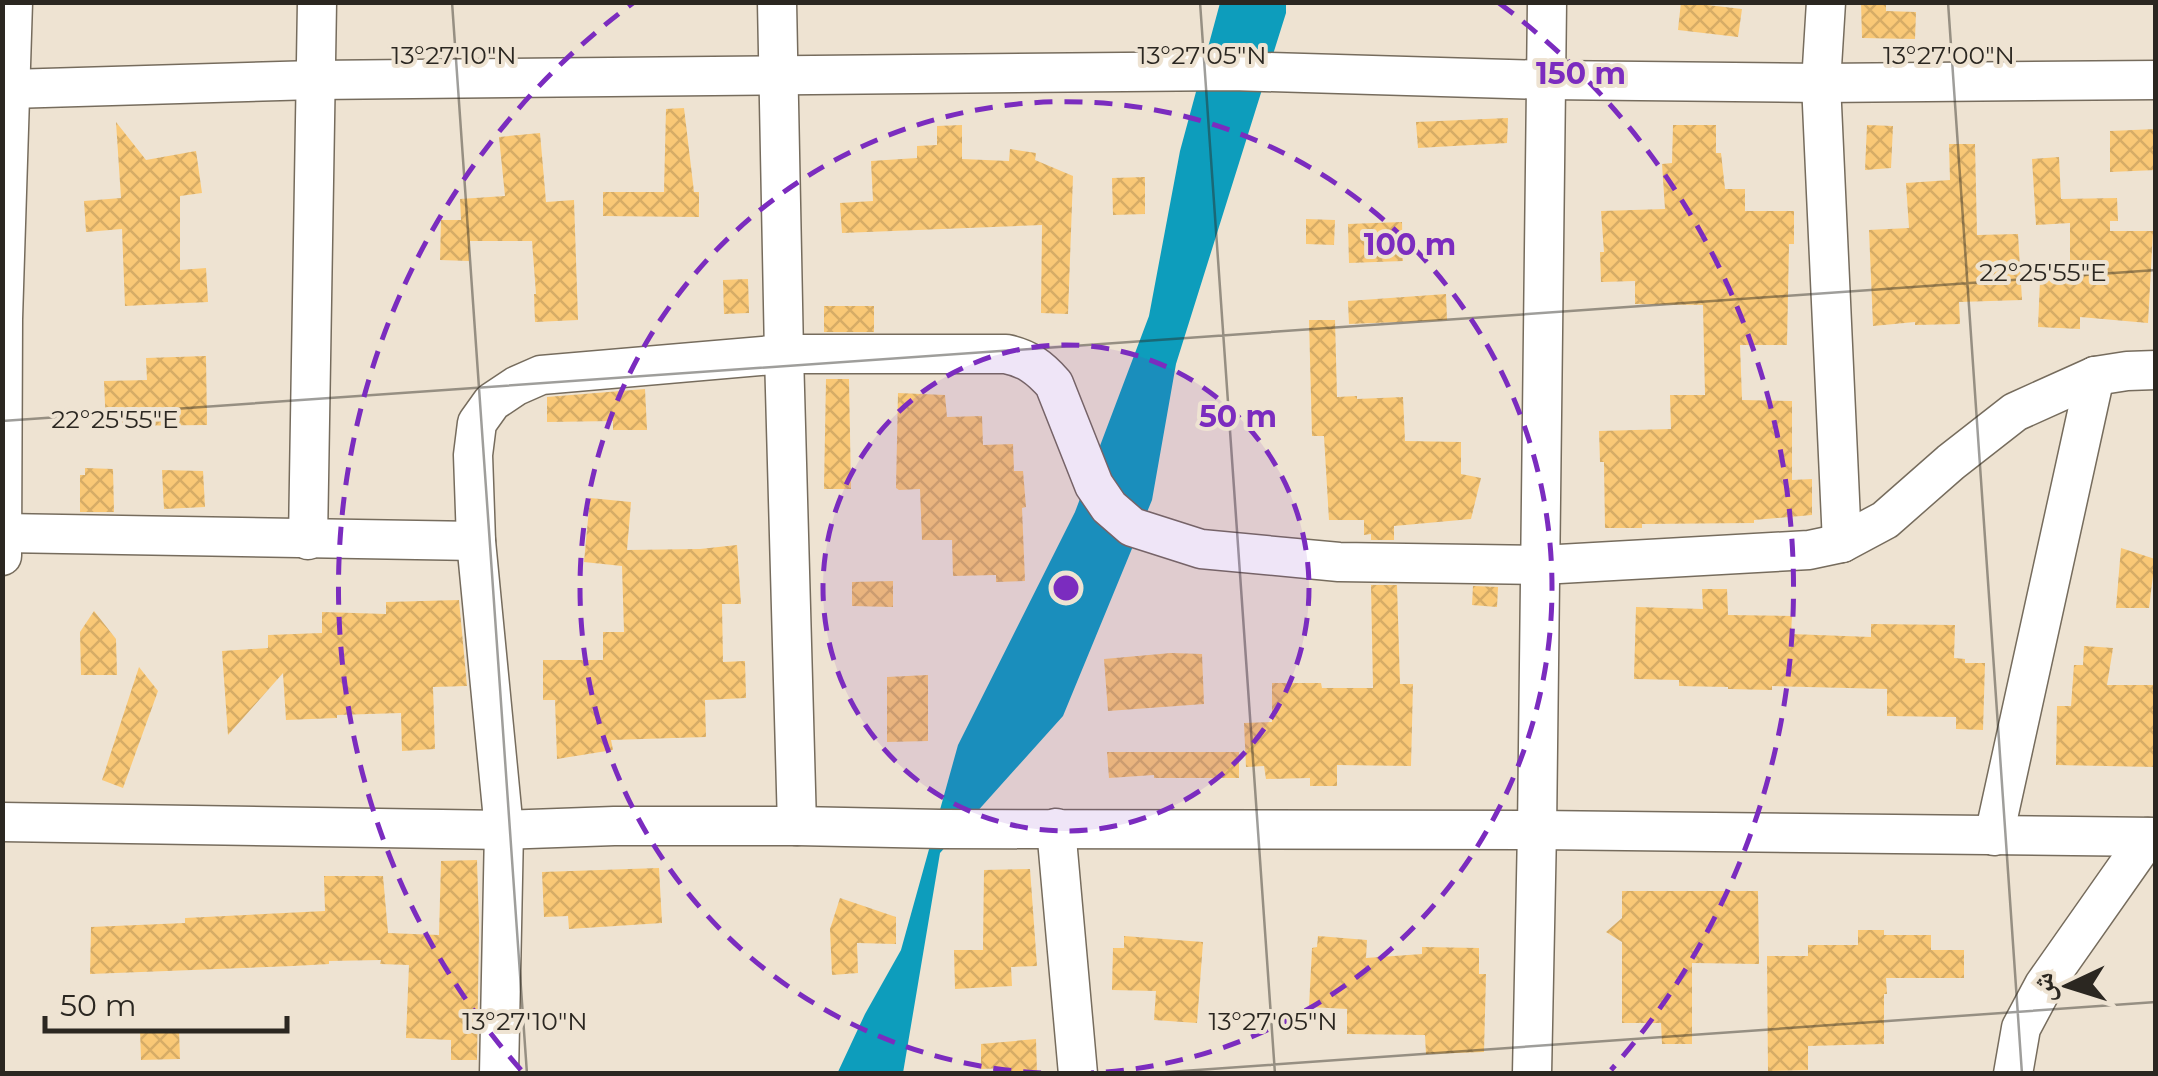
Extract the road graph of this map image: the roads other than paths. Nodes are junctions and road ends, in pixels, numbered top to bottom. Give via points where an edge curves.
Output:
1 (13, 2) edge
2 (316, 2) edge
3 (777, 2) edge
4 (1547, 2) edge
5 (1826, 2) edge
6 (778, 74) junction
7 (316, 80) junction
8 (1548, 80) junction
9 (2156, 80) edge
10 (1821, 83) junction
11 (10, 89) junction
12 (3, 320) edge
13 (784, 354) junction
14 (2156, 370) edge
15 (2095, 376) junction
16 (3, 533) edge
17 (308, 540) junction
18 (476, 542) junction
19 (1842, 544) junction
20 (2, 556) edge
21 (1541, 564) junction
22 (2, 822) edge
23 (797, 826) junction
24 (1056, 828) junction
25 (504, 830) junction
26 (1538, 830) junction
27 (1994, 836) junction
28 (2152, 837) edge
29 (499, 1074) edge
30 (1078, 1074) edge
31 (1532, 1074) edge
32 (2013, 1074) edge

1 - 11 street
2 - 7 street
3 - 6 street
4 - 8 street
5 - 10 street
6 - 7 street
6 - 8 street via 1232,71
6 - 13 street
7 - 11 street
7 - 17 street
8 - 10 street
8 - 21 street
9 - 10 street
10 - 19 street
11 - 12 street
12 - 16 street
13 - 18 street via 541,375 516,386 492,402 477,424
13 - 21 street via 1020,356 1054,384 1109,507 1132,527 1201,549 1340,562
13 - 23 street
14 - 15 street
15 - 19 street via 2015,412 1885,520
15 - 27 street
16 - 17 street
16 - 20 street
17 - 18 street
18 - 25 street
19 - 21 street
21 - 26 street
22 - 25 street
23 - 24 street
23 - 25 street
24 - 26 street
24 - 30 street
25 - 29 street
26 - 27 street
26 - 31 street
27 - 28 street
28 - 32 street via 2044,985 2022,1028

